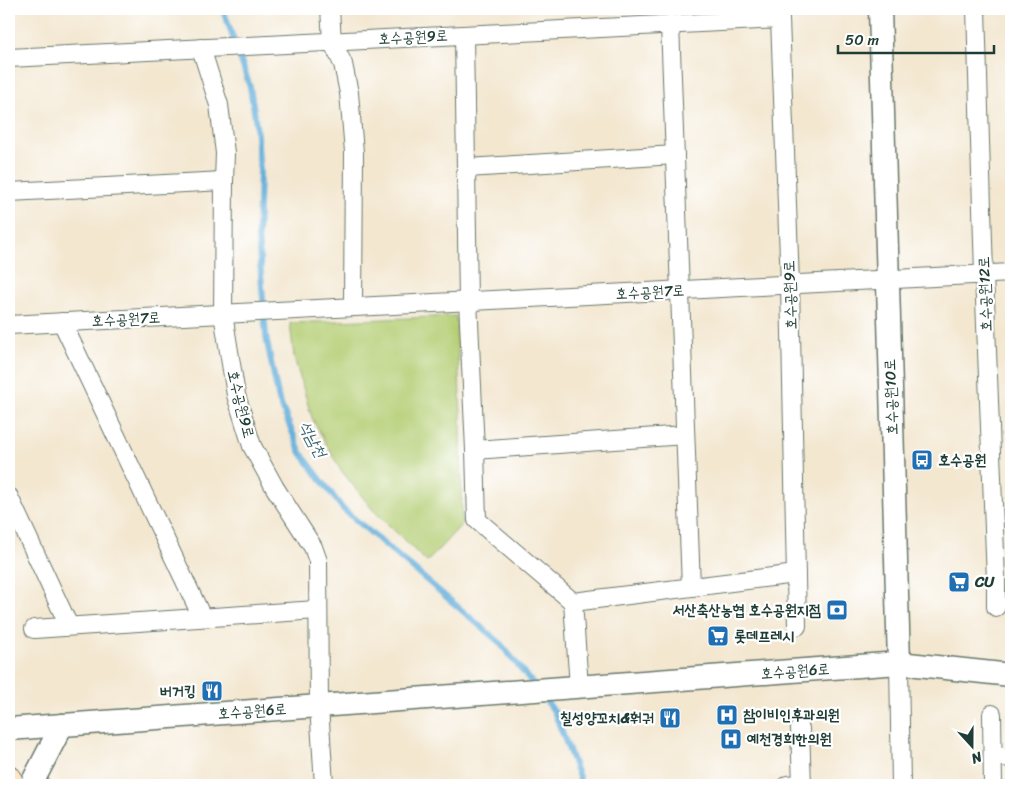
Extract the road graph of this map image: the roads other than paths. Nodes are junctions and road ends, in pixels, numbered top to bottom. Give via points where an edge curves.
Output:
1 (330, 9) edge
2 (880, 9) edge
3 (976, 9) edge
4 (670, 24) junction
5 (464, 35) junction
6 (332, 42) junction
7 (201, 48) junction
8 (9, 58) edge
9 (675, 155) junction
10 (467, 168) junction
11 (224, 181) junction
12 (9, 192) edge
13 (1011, 273) edge
14 (984, 274) junction
15 (887, 280) junction
16 (790, 284) junction
17 (680, 290) junction
18 (468, 301) junction
19 (353, 307) junction
20 (223, 314) junction
21 (62, 322) junction
22 (9, 325) edge
23 (685, 435) junction
24 (475, 450) junction
25 (9, 497) edge
26 (796, 574) junction
27 (1004, 580) edge
28 (690, 587) junction
29 (573, 602) junction
30 (996, 607) dead end
31 (317, 610) junction
32 (202, 617) junction
33 (69, 626) junction
34 (797, 626) dead end
35 (34, 629) dead end
36 (898, 663) junction
37 (1011, 675) edge
38 (579, 686) junction
39 (319, 706) junction
40 (992, 714) dead end
41 (62, 725) junction
42 (800, 728) dead end
43 (9, 729) edge
44 (992, 756) junction
45 (1011, 758) edge
46 (9, 779) edge
47 (12, 785) edge
48 (31, 785) edge
49 (324, 785) edge
50 (797, 785) edge
51 (901, 785) edge
52 (993, 785) edge

1 - 6 street
2 - 15 street, 호수공원10로
3 - 14 street, 호수공원12로
4 - 5 street, 호수공원9로
4 - 9 street
4 - 16 street, 호수공원9로 via 780,19
5 - 6 street, 호수공원9로
5 - 10 street, 호수공원9로
6 - 7 street, 호수공원9로
6 - 19 street via 343,64 353,142
7 - 8 street
7 - 11 street, 호수공원9로 via 219,105 226,153
9 - 10 street
9 - 17 street
10 - 18 street, 호수공원9로
11 - 12 street
11 - 20 street, 호수공원9로
13 - 14 street, 호수공원7로
14 - 15 street, 호수공원7로
14 - 27 street, 호수공원12로
15 - 16 street, 호수공원7로
15 - 36 street, 호수공원10로
16 - 17 street, 호수공원7로
16 - 26 street, 호수공원9로
17 - 18 street, 호수공원7로
17 - 23 street
18 - 19 street, 호수공원7로
18 - 24 street, 호수공원9로
19 - 20 street, 호수공원7로
20 - 21 street, 호수공원7로
20 - 31 street, 호수공원9로 via 236,395 252,446 313,547 318,561
21 - 22 street, 호수공원7로
21 - 32 street
23 - 24 street
23 - 28 street
24 - 29 street, 호수공원9로 via 477,520
25 - 33 street
26 - 28 street
26 - 34 street, 호수공원9로
27 - 30 street, 호수공원12로
28 - 29 street
29 - 38 street
31 - 32 street
31 - 39 street, 호수공원9로
32 - 33 street
33 - 35 street
36 - 37 street, 호수공원6로
36 - 38 street, 호수공원6로
36 - 51 street, 호수공원10로
38 - 39 street, 호수공원6로
39 - 41 street, 호수공원6로
39 - 49 street, 호수공원9로
40 - 44 street
41 - 43 street, 호수공원6로
41 - 48 street
42 - 50 street
44 - 45 street
44 - 52 street
46 - 47 main road

